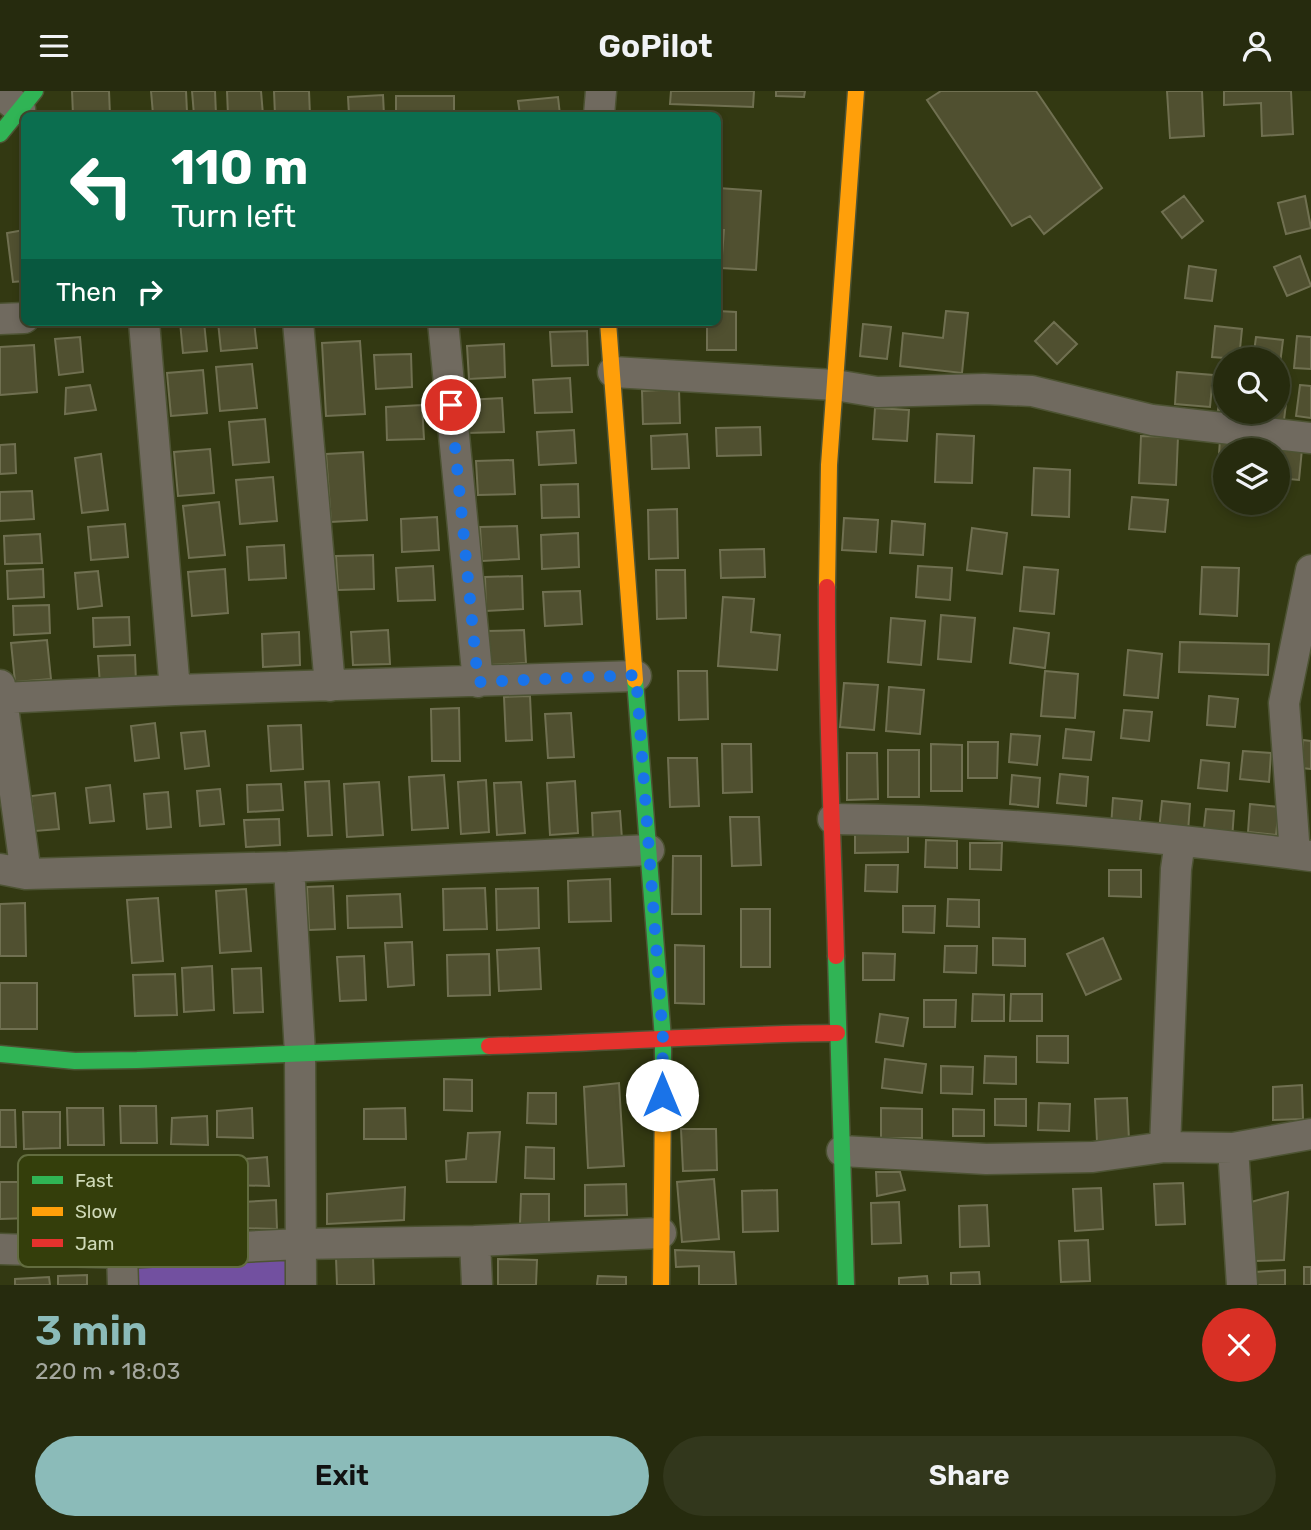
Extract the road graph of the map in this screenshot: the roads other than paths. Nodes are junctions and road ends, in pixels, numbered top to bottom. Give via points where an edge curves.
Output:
1 (601, 91) edge
2 (856, 91) edge
3 (18, 98) edge
4 (599, 112) edge
5 (0, 134) edge
6 (0, 139) edge
7 (21, 141) edge
8 (21, 318) edge
9 (0, 319) edge
10 (144, 326) edge
11 (298, 326) edge
12 (443, 326) edge
13 (608, 326) edge
14 (613, 372) junction
15 (835, 384) junction
16 (1311, 438) edge
17 (1311, 570) edge
18 (636, 675) junction
19 (478, 682) junction
20 (330, 686) junction
21 (175, 690) junction
22 (1, 692) edge
23 (833, 819) junction
24 (1180, 842) junction
25 (649, 851) junction
26 (1303, 855) edge
27 (289, 867) junction
28 (13, 872) edge
29 (837, 1033) junction
30 (663, 1039) junction
31 (300, 1053) junction
32 (0, 1054) edge
33 (1311, 1134) edge
34 (1165, 1147) junction
35 (1233, 1148) junction
36 (842, 1151) junction
37 (661, 1233) junction
38 (475, 1241) junction
39 (300, 1244) junction
40 (248, 1247) edge
41 (0, 1249) edge
42 (18, 1250) edge
43 (122, 1267) edge
44 (123, 1285) edge
45 (301, 1285) edge
46 (477, 1285) edge
47 (661, 1285) edge
48 (846, 1285) edge
49 (1242, 1285) edge

1 - 4 street
2 - 15 street
3 - 5 street
6 - 7 street
8 - 9 street
10 - 21 street
11 - 20 street
12 - 19 street
13 - 14 street
14 - 15 street
14 - 18 street
15 - 16 street via 877,392 1032,391 1152,421
15 - 23 street via 827,589
17 - 26 street via 1284,703
18 - 19 street
18 - 25 street
19 - 20 street
20 - 21 street
21 - 22 street
22 - 28 street
23 - 24 street via 957,821
23 - 29 street
24 - 26 street
24 - 34 street
25 - 27 street
25 - 30 street
27 - 28 street
27 - 31 street
29 - 30 street
29 - 36 street
30 - 31 street
30 - 37 street
31 - 32 street via 75,1061
31 - 39 street
33 - 35 street
34 - 35 street
34 - 36 street via 1093,1157 985,1159
35 - 49 street
36 - 48 street
37 - 38 street
37 - 47 street
38 - 39 street
38 - 46 street
39 - 40 street
39 - 45 street
41 - 42 street
43 - 44 street

